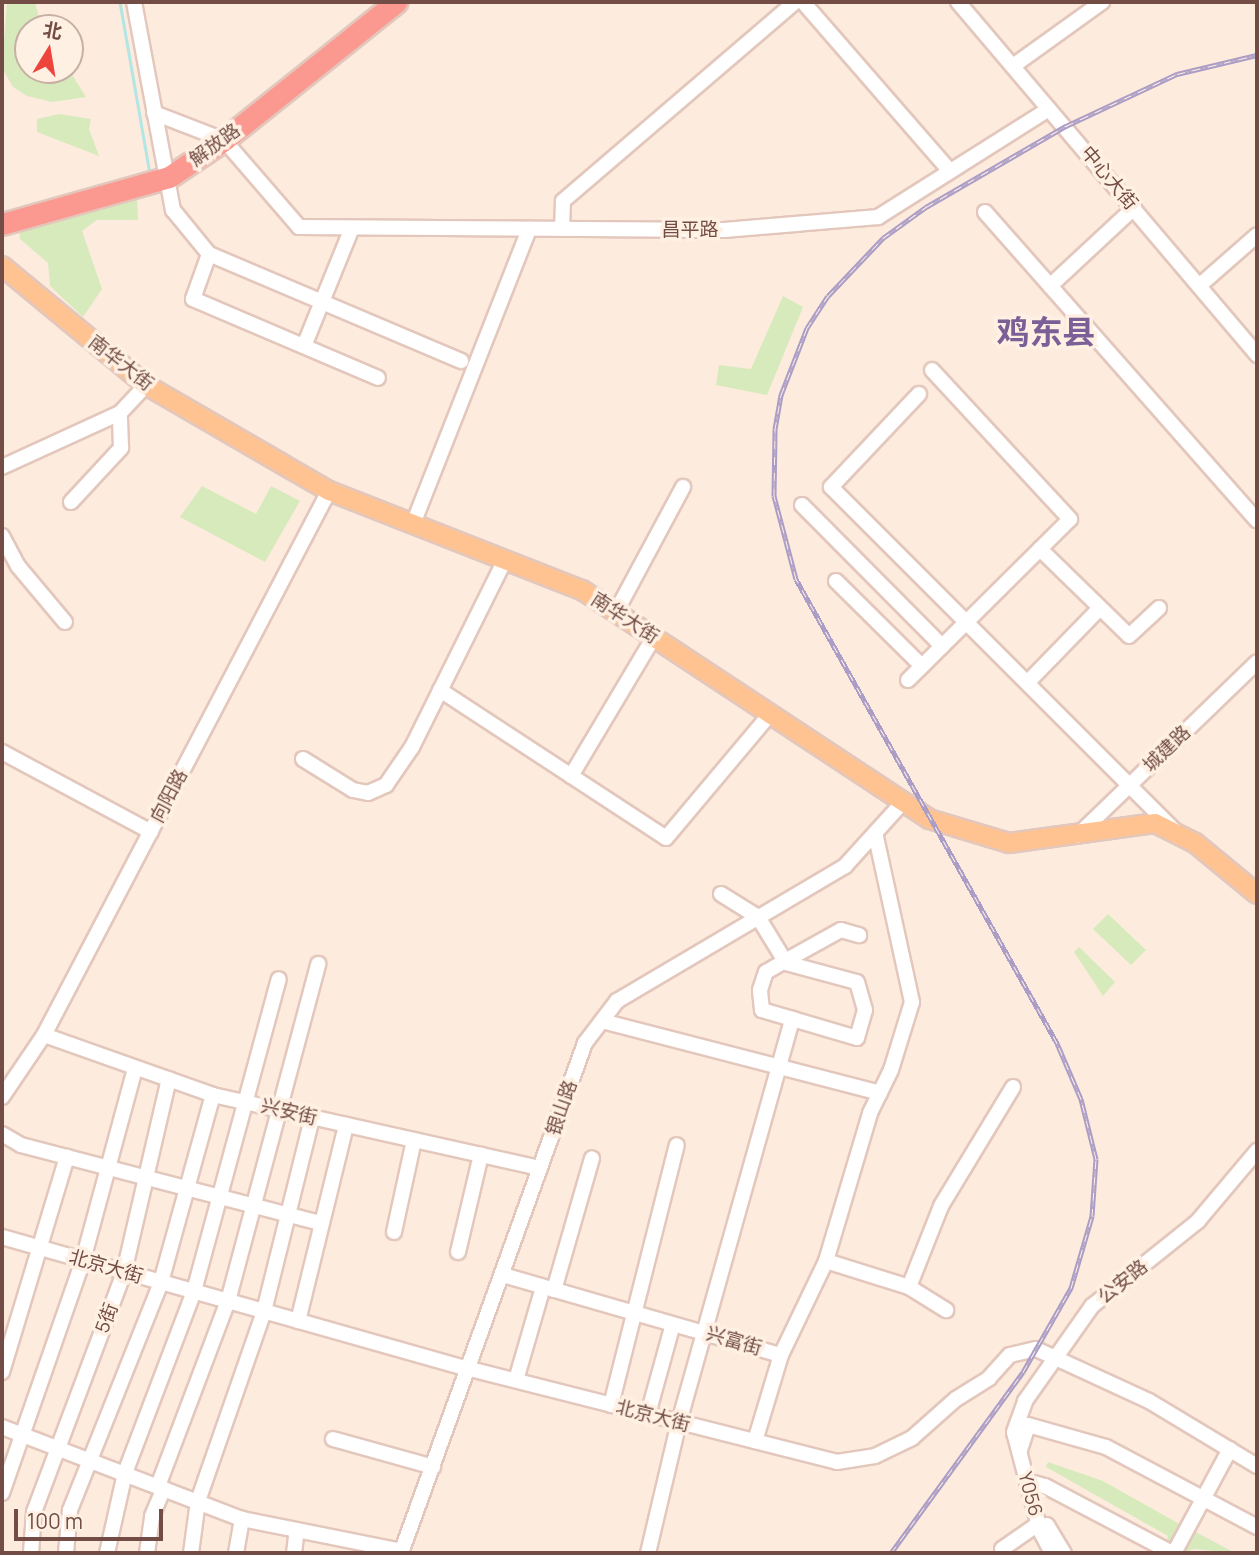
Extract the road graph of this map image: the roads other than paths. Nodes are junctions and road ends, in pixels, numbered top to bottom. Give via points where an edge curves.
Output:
1 (134, 2) edge
2 (396, 2) edge
3 (795, 2) edge
4 (803, 2) edge
5 (958, 2) edge
6 (1102, 2) edge
7 (1013, 66) junction
8 (1049, 109) junction
9 (154, 113) junction
10 (224, 140) junction
11 (949, 170) junction
12 (169, 177) junction
13 (1134, 208) junction
14 (985, 212) dead end
15 (2, 224) edge
16 (352, 228) junction
17 (529, 229) junction
18 (562, 229) junction
19 (1257, 235) edge
20 (209, 254) junction
21 (2, 266) edge
22 (1051, 286) junction
23 (1199, 286) junction
24 (322, 302) junction
25 (304, 346) junction
26 (1257, 355) edge
27 (461, 361) dead end
28 (932, 370) dead end
29 (378, 378) dead end
30 (146, 386) junction
31 (919, 394) dead end
32 (120, 413) junction
33 (2, 467) edge
34 (682, 487) dead end
35 (329, 491) junction
36 (71, 502) dead end
37 (802, 505) dead end
38 (1257, 520) edge
39 (413, 524) junction
40 (2, 536) edge
41 (1040, 549) junction
42 (505, 560) junction
43 (836, 582) dead end
44 (1100, 608) junction
45 (1159, 608) dead end
46 (616, 612) junction
47 (65, 622) dead end
48 (967, 622) junction
49 (654, 637) junction
50 (942, 646) junction
51 (1257, 662) edge
52 (922, 666) junction
53 (908, 680) dead end
54 (1028, 682) junction
55 (440, 690) junction
56 (770, 714) junction
57 (2, 752) edge
58 (303, 759) dead end
59 (571, 776) junction
60 (1130, 784) junction
61 (903, 802) junction
62 (1175, 831) junction
63 (150, 832) junction
64 (875, 833) junction
65 (1076, 836) junction
66 (721, 894) dead end
67 (1257, 894) edge
68 (758, 917) junction
69 (859, 935) dead end
70 (785, 961) junction
71 (318, 964) dead end
72 (279, 979) dead end
73 (792, 1019) junction
74 (602, 1021) junction
75 (44, 1035) junction
76 (781, 1067) junction
77 (135, 1069) junction
78 (169, 1079) junction
79 (1013, 1087) dead end
80 (880, 1093) junction
81 (2, 1095) edge
82 (213, 1095) junction
83 (243, 1102) junction
84 (280, 1110) junction
85 (312, 1118) junction
86 (346, 1125) junction
87 (2, 1134) edge
88 (414, 1140) junction
89 (677, 1145) dead end
90 (1257, 1151) edge
91 (481, 1155) junction
92 (67, 1157) junction
93 (592, 1158) dead end
94 (108, 1168) junction
95 (540, 1168) junction
96 (146, 1179) junction
97 (186, 1189) junction
98 (218, 1198) junction
99 (254, 1206) junction
100 (288, 1215) junction
101 (320, 1223) junction
102 (394, 1232) dead end
103 (2, 1237) edge
104 (43, 1249) junction
105 (458, 1252) dead end
106 (83, 1260) junction
107 (826, 1261) junction
108 (124, 1272) junction
109 (503, 1275) junction
110 (161, 1282) junction
111 (909, 1287) junction
112 (549, 1289) junction
113 (194, 1291) junction
114 (228, 1301) junction
115 (946, 1310) dead end
116 (264, 1311) junction
117 (634, 1313) junction
118 (298, 1321) junction
119 (673, 1324) junction
120 (706, 1334) junction
121 (781, 1355) junction
122 (1058, 1356) junction
123 (470, 1369) junction
124 (2, 1371) edge
125 (516, 1380) junction
126 (611, 1405) junction
127 (648, 1414) junction
128 (679, 1422) junction
129 (2, 1427) edge
130 (1014, 1432) joint
131 (24, 1435) junction
132 (333, 1439) dead end
133 (755, 1441) junction
134 (58, 1448) junction
135 (1230, 1449) junction
136 (1019, 1451) junction
137 (91, 1461) junction
138 (1257, 1466) edge
139 (433, 1467) junction
140 (125, 1473) junction
141 (1031, 1482) junction
142 (161, 1487) junction
143 (2, 1493) edge
144 (1204, 1499) junction
145 (198, 1501) junction
146 (242, 1519) junction
147 (1038, 1524) junction
148 (1257, 1527) edge
149 (297, 1530) junction
150 (1002, 1549) dead end
151 (402, 1552) edge
152 (31, 1553) edge
153 (66, 1553) edge
154 (107, 1553) edge
155 (147, 1553) edge
156 (191, 1553) edge
157 (236, 1553) edge
158 (294, 1553) edge
159 (648, 1553) edge
160 (1052, 1553) edge
161 (1064, 1553) edge
162 (1173, 1553) edge

1 - 9 street
2 - 10 highway, 解放路
3 - 18 street via 563,201
4 - 11 street
5 - 7 street, 中心大街
6 - 7 street
7 - 8 street, 中心大街
8 - 11 street, 昌平路
8 - 13 street, 中心大街
9 - 10 street
9 - 12 street
10 - 12 highway, 解放路
10 - 16 street, 昌平路 via 299,227
11 - 18 street, 昌平路 via 878,217 724,230
12 - 15 highway, 解放路
12 - 20 street via 173,210
13 - 22 street
13 - 23 street, 中心大街
14 - 22 street
16 - 17 street, 昌平路
16 - 24 street
17 - 18 street, 昌平路
17 - 39 street
19 - 23 street
20 - 24 street
20 - 25 street via 193,299
21 - 30 main road, 南华大街
22 - 38 street
23 - 26 street, 中心大街
24 - 25 street
24 - 27 street
25 - 29 street
28 - 41 street via 1070,519
30 - 32 street
30 - 35 main road, 南华大街
31 - 48 street via 831,487
32 - 33 street
32 - 36 street via 121,448
34 - 46 street
35 - 39 main road, 南华大街
35 - 63 street, 向阳路
37 - 50 street
39 - 42 main road, 南华大街
40 - 47 street via 18,566
41 - 44 street
41 - 48 street
42 - 46 main road, 南华大街 via 582,590
42 - 55 street
43 - 52 street
44 - 45 street via 1129,636
44 - 54 street
46 - 49 main road, 南华大街
48 - 50 street
48 - 54 street
49 - 56 main road, 南华大街
49 - 59 street
50 - 52 street
51 - 60 street, 城建路
52 - 53 street
54 - 60 street
55 - 58 street via 386,785 368,793 353,790
55 - 59 street
56 - 59 street via 666,838
56 - 61 main road, 南华大街
57 - 63 street
60 - 62 street
60 - 65 street, 城建路
61 - 64 street, 银山路
61 - 65 main road, 南华大街 via 929,819 1009,844
62 - 65 main road, 南华大街 via 1155,823 1136,823
62 - 67 main road, 南华大街
63 - 75 street, 向阳路
64 - 68 street, 银山路 via 845,866
64 - 80 street, 兴富街 via 912,1002
66 - 68 street
68 - 70 street
68 - 74 street, 银山路 via 617,1000
69 - 70 street via 841,930
70 - 73 street via 766,972 760,990 762,1010
70 - 73 street via 857,982 865,1010 857,1038
71 - 84 street
72 - 83 street
73 - 76 street
74 - 76 street
74 - 95 street, 银山路 via 584,1043
75 - 77 street, 兴安街
75 - 81 street, 向阳路
76 - 80 street
76 - 120 street
77 - 78 street, 兴安街
77 - 94 street
78 - 82 street, 兴安街
78 - 96 street, 5街
79 - 111 street via 941,1206
80 - 107 street, 兴富街
82 - 83 street, 兴安街
82 - 97 street
83 - 84 street, 兴安街
83 - 98 street
84 - 85 street, 兴安街
84 - 99 street
85 - 86 street, 兴安街
85 - 100 street
86 - 88 street, 兴安街
86 - 101 street
87 - 92 street via 21,1145
88 - 91 street, 兴安街
88 - 102 street
89 - 117 street
90 - 122 street, 公安路 via 1198,1221 1092,1306
91 - 95 street, 兴安街
91 - 105 street
92 - 94 street
92 - 104 street
93 - 112 street
94 - 96 street
94 - 106 street
95 - 109 street, 银山路
96 - 97 street
96 - 108 street, 5街
97 - 98 street
97 - 110 street
98 - 99 street
98 - 113 street
99 - 100 street
99 - 114 street
100 - 101 street
100 - 116 street
101 - 118 street
103 - 104 street, 北京大街
104 - 106 street, 北京大街
104 - 124 street
106 - 108 street, 北京大街
106 - 131 street
107 - 111 street
107 - 121 street, 兴富街
108 - 110 street, 北京大街
108 - 134 street, 5街
109 - 112 street, 兴富街
109 - 123 street, 银山路
110 - 113 street, 北京大街
110 - 137 street
111 - 115 street
112 - 117 street, 兴富街
112 - 125 street
113 - 114 street, 北京大街
113 - 140 street
114 - 116 street, 北京大街
114 - 142 street
116 - 118 street, 北京大街
116 - 145 street
117 - 119 street, 兴富街
117 - 126 street
118 - 123 street, 北京大街
119 - 120 street, 兴富街
119 - 127 street
120 - 121 street, 兴富街
120 - 128 street
121 - 133 street
122 - 130 street, 公安路 via 1026,1401
122 - 133 street, 北京大街 via 1036,1349 1010,1355 989,1378 956,1399 912,1438 875,1456 837,1462
122 - 135 street, 北京大街 via 1149,1401
123 - 125 street, 北京大街
123 - 139 street, 银山路
125 - 126 street, 北京大街
126 - 127 street, 北京大街
127 - 128 street, 北京大街
128 - 133 street, 北京大街
128 - 159 street
129 - 131 street
130 - 136 street, Y056 / Y056
131 - 134 street
131 - 143 street
132 - 139 street
134 - 137 street
134 - 152 street, 5街 via 34,1512
135 - 138 street, 北京大街
135 - 144 street
136 - 141 street, Y056 / Y056
136 - 144 street via 1028,1425 1106,1447
137 - 140 street
137 - 153 street via 70,1510
139 - 151 street, 银山路
140 - 142 street
140 - 154 street
141 - 147 street, Y056 / Y056
141 - 161 street via 1046,1525
141 - 162 street
142 - 145 street
142 - 155 street
144 - 148 street
144 - 162 street
145 - 146 street
145 - 156 street
146 - 149 street
146 - 157 street
147 - 150 street
147 - 160 street, Y056 / Y056
149 - 151 street
149 - 158 street

